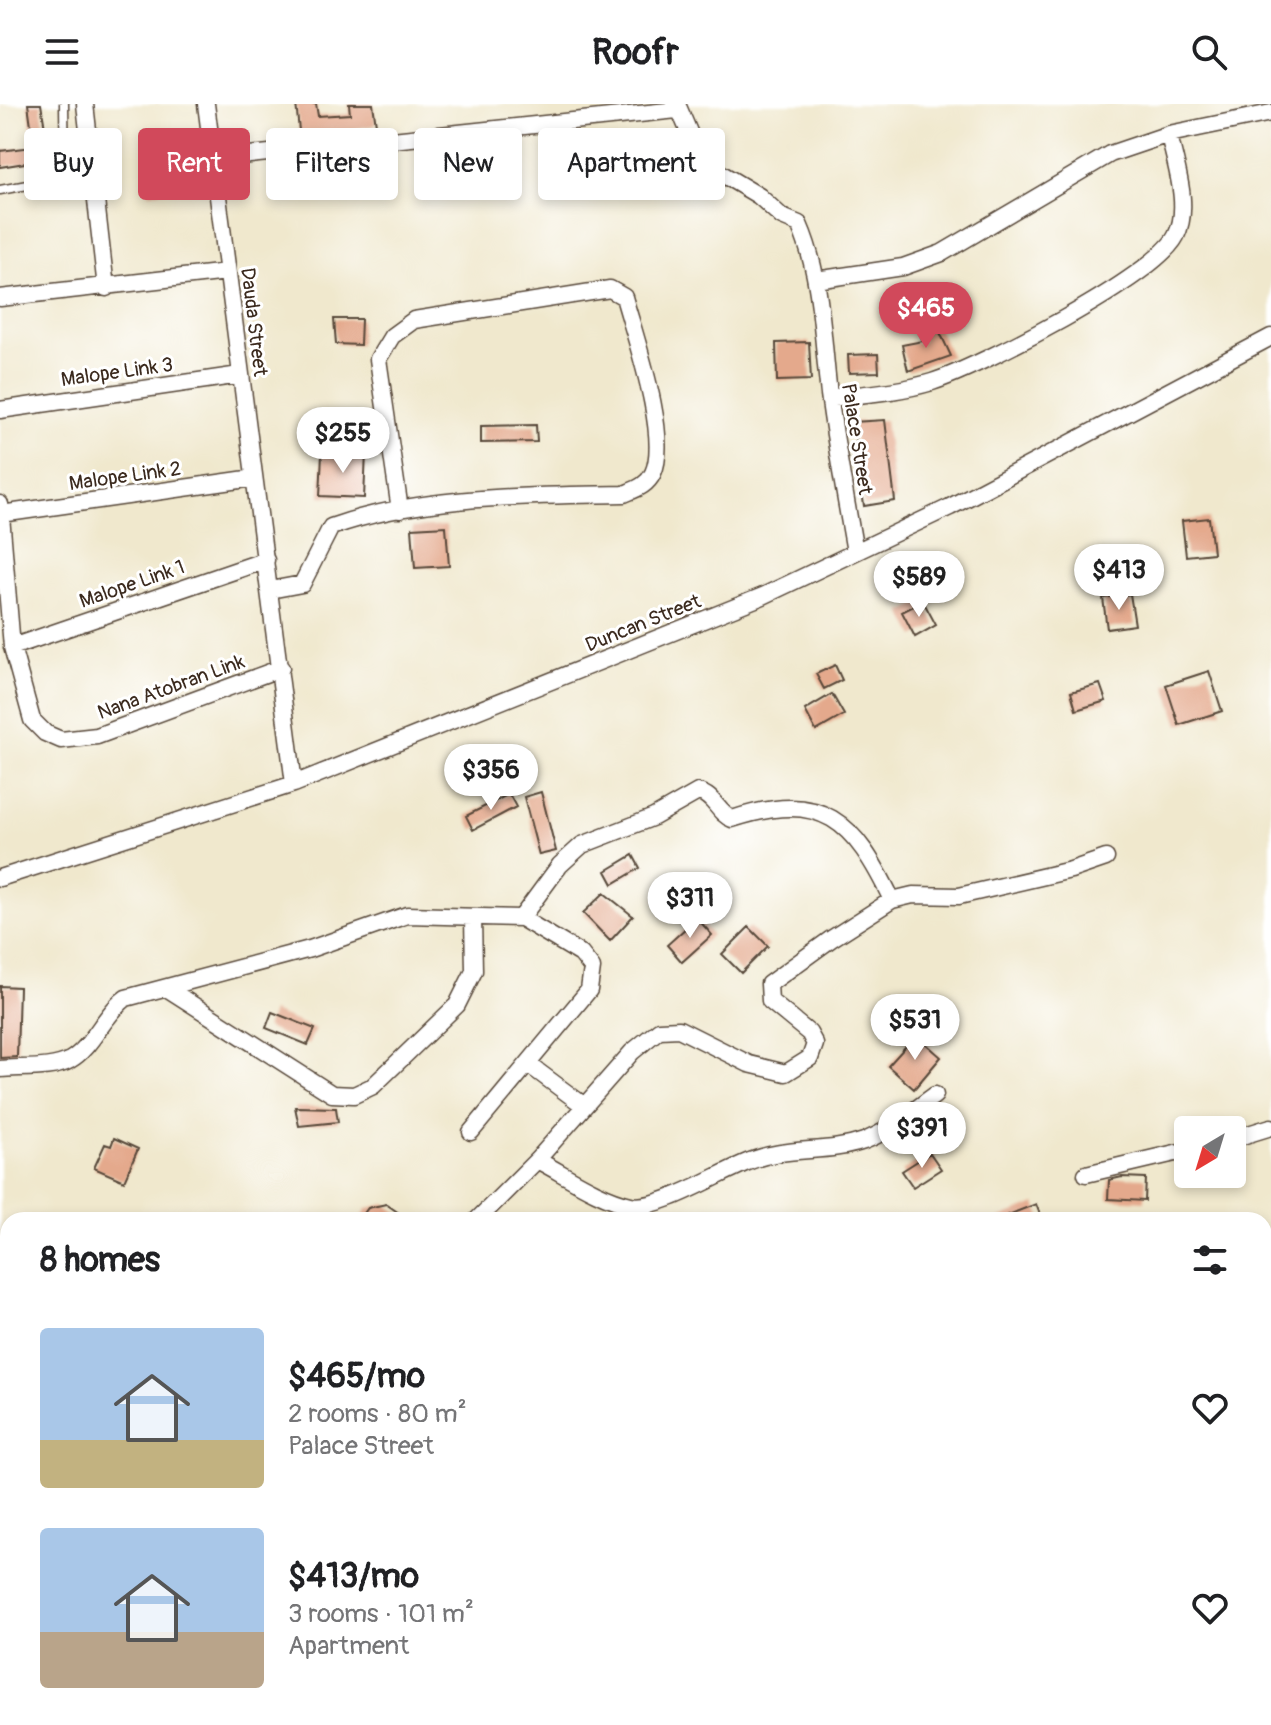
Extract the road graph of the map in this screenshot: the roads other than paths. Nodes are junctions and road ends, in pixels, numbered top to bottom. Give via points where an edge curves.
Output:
1 (64, 104) edge
2 (85, 104) edge
3 (206, 104) edge
4 (677, 107) edge
5 (1271, 113) edge
6 (209, 128) edge
7 (1169, 134) junction
8 (250, 155) edge
9 (0, 190) edge
10 (217, 200) edge
11 (227, 272) junction
12 (816, 280) junction
13 (106, 288) junction
14 (0, 298) edge
15 (1271, 337) edge
16 (240, 375) junction
17 (830, 398) junction
18 (0, 410) edge
19 (254, 478) junction
20 (1, 509) edge
21 (400, 510) junction
22 (855, 552) junction
23 (266, 560) junction
24 (270, 590) junction
25 (12, 647) junction
26 (281, 668) junction
27 (294, 784) junction
28 (1106, 858) dead end
29 (0, 878) edge
30 (892, 900) junction
31 (473, 917) junction
32 (521, 918) junction
33 (168, 989) junction
34 (528, 1064) junction
35 (0, 1069) edge
36 (935, 1095) dead end
37 (583, 1105) junction
38 (1271, 1127) edge
39 (471, 1132) dead end
40 (1246, 1135) edge
41 (1174, 1153) edge
42 (537, 1160) junction
43 (1086, 1174) dead end
44 (485, 1212) edge

1 - 9 lane via 65,174
2 - 13 street
3 - 6 street, Dauda Street
4 - 8 street
4 - 12 street, Palace Street via 694,144 717,171 799,224
5 - 7 street
7 - 12 street via 1110,154 942,253 903,267
7 - 17 street via 1183,205 1176,236 1154,262 959,372 897,390
10 - 11 street, Dauda Street
11 - 13 street
11 - 16 street, Dauda Street
12 - 17 street, Palace Street
13 - 14 street
15 - 22 street, Duncan Street via 1070,446
16 - 18 street, Malope Link 3
16 - 19 street, Dauda Street
17 - 22 street, Palace Street
19 - 20 street, Malope Link 2
19 - 23 street, Dauda Street
20 - 25 street
21 - 21 street via 490,498 624,494 642,487 654,473 655,411 624,297 610,289 414,320 392,336 378,359
21 - 24 street via 331,527 302,584
22 - 27 street, Duncan Street via 763,596
23 - 24 street, Dauda Street
23 - 25 street, Malope Link 1
24 - 26 street, Dauda Street
25 - 26 street, Nana Atobran Link via 32,720 61,740 97,736
26 - 27 street, Dauda Street
27 - 29 street, Duncan Street
28 - 30 street via 959,896
30 - 32 street via 864,846 844,827 802,806 732,819 698,792 654,817 582,845 560,865
30 - 37 street via 769,984 770,1001 815,1044 810,1058 797,1068 786,1073 749,1064 668,1027 632,1052
31 - 32 street
31 - 33 street via 407,915
31 - 33 street via 474,971 457,1005 373,1086 354,1095 332,1094
32 - 34 street via 581,954 593,979
33 - 35 street via 119,1003 67,1062
34 - 37 street
34 - 39 street
36 - 42 street via 864,1141 752,1160 652,1205 613,1198
37 - 42 street
38 - 40 street
41 - 43 street
42 - 44 street

